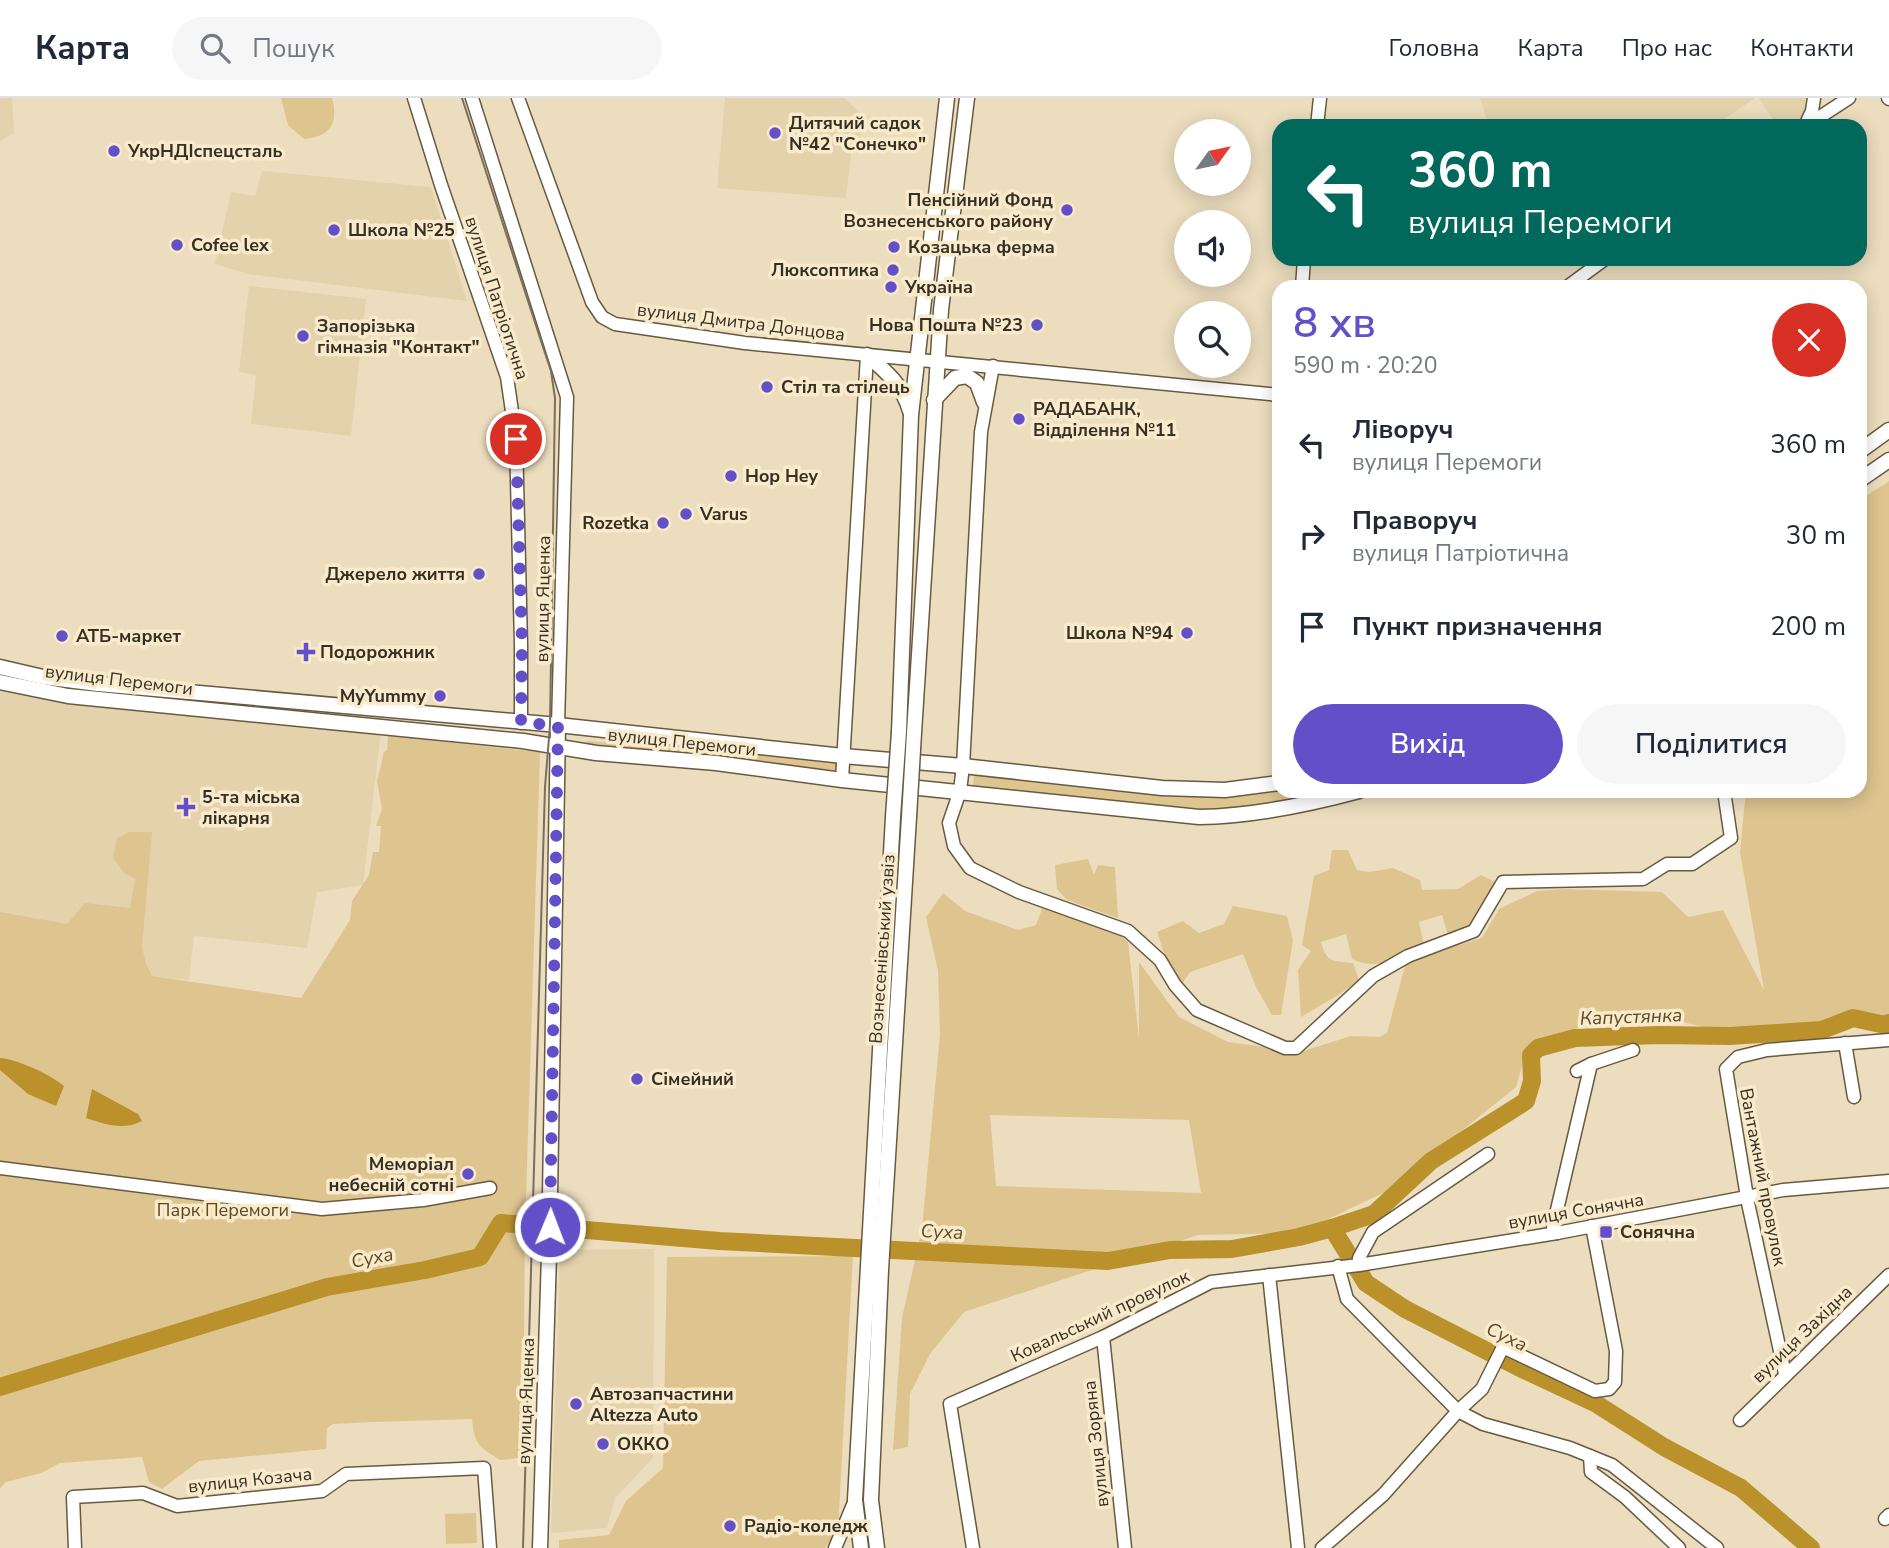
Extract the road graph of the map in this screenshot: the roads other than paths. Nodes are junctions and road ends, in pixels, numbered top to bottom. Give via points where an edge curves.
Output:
1 (414, 98) edge
2 (472, 98) edge
3 (518, 98) edge
4 (947, 98) edge
5 (967, 98) edge
6 (1320, 98) edge
7 (1814, 98) edge
8 (1849, 98) edge
9 (1318, 119) edge
10 (1809, 119) edge
11 (1817, 119) edge
12 (1596, 266) edge
13 (1576, 280) edge
14 (867, 355) junction
15 (917, 360) junction
16 (937, 362) junction
17 (993, 366) junction
18 (967, 376) junction
19 (1272, 394) edge
20 (934, 400) junction
21 (984, 402) junction
22 (911, 415) junction
23 (1889, 430) edge
24 (1867, 446) edge
25 (1889, 460) edge
26 (1867, 475) edge
27 (0, 667) edge
28 (0, 682) edge
29 (375, 708) junction
30 (521, 723) junction
31 (558, 725) junction
32 (373, 727) junction
33 (717, 741) junction
34 (558, 747) junction
35 (843, 756) junction
36 (716, 763) junction
37 (963, 766) junction
38 (842, 780) junction
39 (1272, 784) edge
40 (960, 791) junction
41 (1322, 798) edge
42 (1725, 798) edge
43 (1889, 1040) edge
44 (1844, 1042) junction
45 (1633, 1050) dead end
46 (1591, 1064) junction
47 (1577, 1071) dead end
48 (1854, 1097) dead end
49 (1488, 1154) dead end
50 (0, 1168) edge
51 (1889, 1181) edge
52 (490, 1188) dead end
53 (1748, 1197) junction
54 (877, 1226) junction
55 (1592, 1227) junction
56 (1557, 1233) junction
57 (1359, 1265) junction
58 (1342, 1266) junction
59 (875, 1269) junction
60 (1269, 1275) junction
61 (1889, 1275) edge
62 (1103, 1337) junction
63 (1785, 1374) junction
64 (1458, 1411) junction
65 (1740, 1420) dead end
66 (1590, 1456) junction
67 (855, 1500) junction
68 (75, 1548) edge
69 (490, 1548) edge
70 (540, 1548) edge
71 (835, 1548) edge
72 (861, 1548) edge
73 (877, 1548) edge
74 (973, 1548) edge
75 (1125, 1548) edge
76 (1298, 1548) edge
77 (1322, 1548) edge
78 (1679, 1548) edge
79 (1717, 1548) edge

1 - 30 street, вулиця Патріотична via 507,377 516,439
2 - 31 street, вулиця Яценка via 567,397
3 - 14 street, вулиця Дмитра Донцова via 592,302 602,317 615,324 746,343
4 - 15 main road, Вознесенівський узвіз
5 - 16 main road, Вознесенівський узвіз
6 - 9 street
7 - 10 street
8 - 11 street
12 - 13 street
14 - 15 street, вулиця Дмитра Донцова
14 - 22 main road via 898,384
14 - 35 street
15 - 16 street, вулиця Дмитра Донцова
15 - 22 main road, Вознесенівський узвіз
16 - 17 street, вулиця Дмитра Донцова
16 - 20 main road, Вознесенівський узвіз
17 - 18 street
17 - 19 street, вулиця Дмитра Донцова
17 - 21 street
18 - 20 main road via 956,378
18 - 21 main road via 977,383
20 - 54 main road, Вознесенівський узвіз, bridge via 909,817
21 - 37 street
22 - 54 main road, Вознесенівський узвіз, bridge
23 - 24 main road
25 - 26 main road
27 - 29 main road, вулиця Перемоги via 98,684
28 - 32 main road, вулиця Перемоги via 68,696
29 - 30 main road, вулиця Перемоги
29 - 32 main road
30 - 31 main road, вулиця Перемоги
31 - 33 main road, вулиця Перемоги
31 - 34 main road, вулиця Яценка
32 - 34 main road, вулиця Перемоги
33 - 35 main road, вулиця Перемоги
33 - 36 main road
34 - 36 main road, вулиця Перемоги
34 - 70 main road, вулиця Яценка
35 - 37 main road, вулиця Перемоги
35 - 38 street
36 - 38 main road, вулиця Перемоги
37 - 39 main road, вулиця Перемоги via 1161,788 1225,790
37 - 40 street
38 - 40 main road, вулиця Перемоги
40 - 41 main road, вулиця Перемоги via 1199,817 1265,812
40 - 42 street via 949,822 954,846 970,869 1019,892 1128,931 1160,960 1197,1010 1285,1048 1296,1048 1373,976 1408,956 1474,931 1503,882 1643,879 1667,864 1692,864 1731,838
43 - 44 street, Вантажний провулок
44 - 48 street
44 - 53 street, Вантажний провулок via 1768,1050 1738,1057 1726,1069
45 - 46 street
46 - 47 street
46 - 56 street via 1553,1227
49 - 57 street via 1373,1232
50 - 52 street via 322,1209 423,1200
51 - 53 street, вулиця Сонячна via 1819,1185
53 - 55 street, вулиця Сонячна
53 - 63 street, Вантажний провулок
54 - 59 main road, Вознесенівський узвіз
55 - 56 street, вулиця Сонячна
55 - 64 street via 1616,1351 1615,1382 1609,1389 1595,1391 1503,1347 1482,1389
56 - 57 street, вулиця Сонячна
57 - 58 street, вулиця Сонячна
58 - 60 street, вулиця Сонячна
58 - 64 street via 1347,1299
59 - 67 main road, Вознесенівський узвіз
59 - 73 main road, Вознесенівський узвіз via 872,1500
60 - 62 street, Ковальський провулок via 1211,1282
60 - 76 street
61 - 63 street, вулиця Західна
62 - 74 street, Ковальський провулок via 950,1404
62 - 75 street, вулиця Зоряна
63 - 65 street, вулиця Західна
64 - 66 street via 1483,1424
64 - 77 street via 1384,1495
66 - 78 street via 1591,1472
66 - 79 street via 1612,1465
67 - 71 street
67 - 72 main road, Вознесенівський узвіз
68 - 69 street, вулиця Козача via 73,1497 143,1493 177,1506 322,1491 346,1474 484,1468

